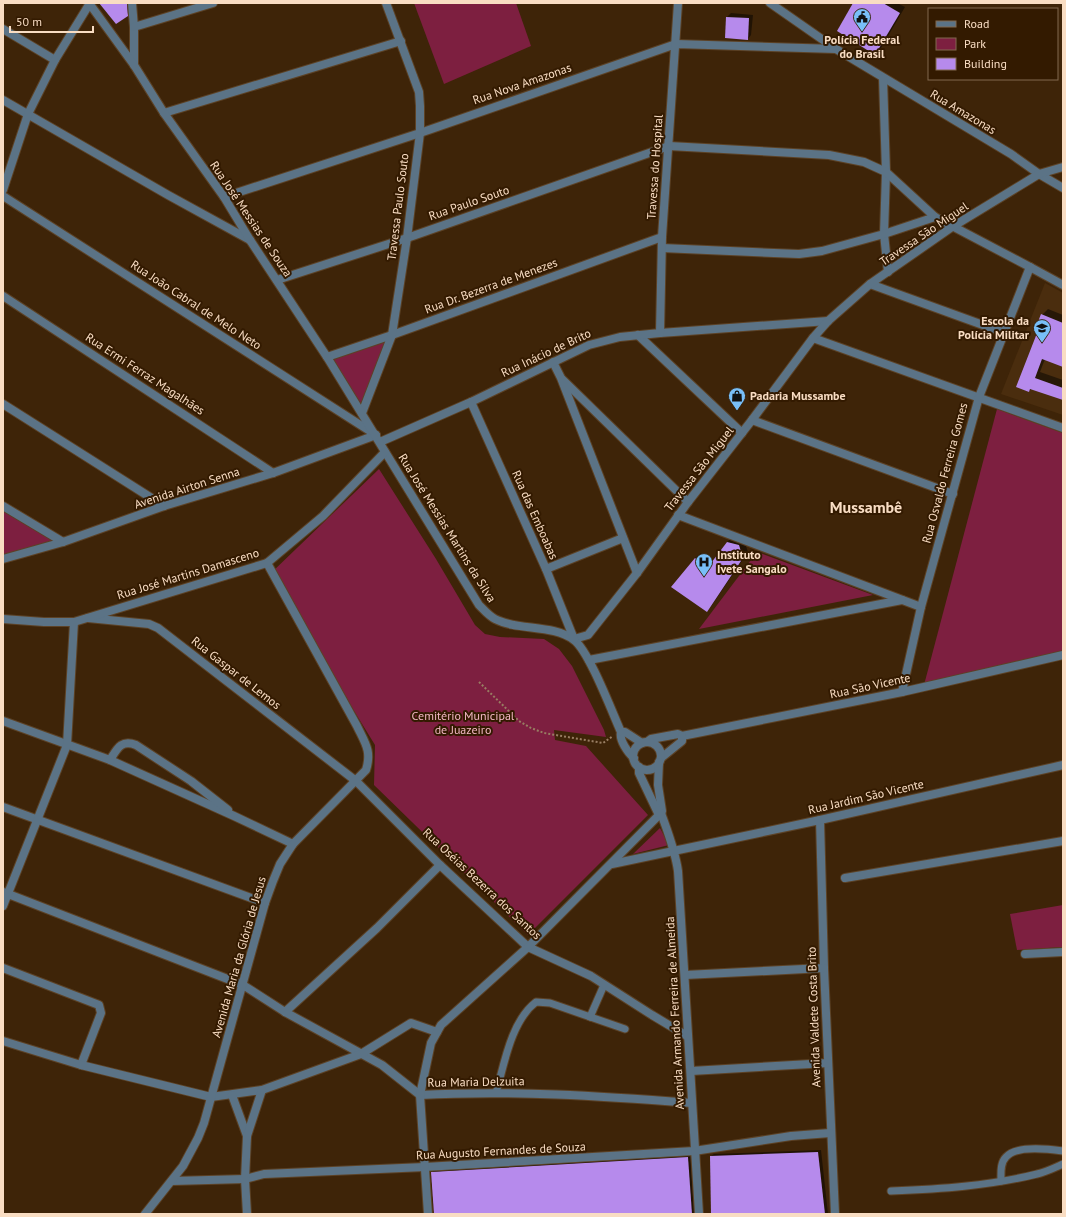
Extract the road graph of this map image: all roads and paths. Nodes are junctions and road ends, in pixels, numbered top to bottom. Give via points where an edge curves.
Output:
1 (90, 3) edge
2 (132, 3) edge
3 (213, 3) edge
4 (386, 3) edge
5 (678, 3) edge
6 (770, 3) edge
7 (134, 27) junction
8 (3, 29) edge
9 (400, 41) junction
10 (676, 44) junction
11 (836, 49) junction
12 (55, 60) junction
13 (134, 65) junction
14 (883, 78) junction
15 (3, 100) edge
16 (164, 113) junction
17 (28, 114) junction
18 (420, 133) junction
19 (669, 146) junction
20 (1063, 167) edge
21 (886, 172) junction
22 (1040, 174) junction
23 (1063, 188) edge
24 (3, 190) edge
25 (3, 196) edge
26 (224, 197) junction
27 (935, 217) junction
28 (952, 228) junction
29 (884, 234) junction
30 (662, 237) junction
31 (406, 238) junction
32 (250, 240) junction
33 (662, 248) junction
34 (1030, 267) junction
35 (888, 272) junction
36 (277, 280) junction
37 (870, 284) junction
38 (1063, 286) edge
39 (3, 296) edge
40 (828, 321) junction
41 (660, 333) junction
42 (1005, 333) junction
43 (392, 335) junction
44 (638, 335) junction
45 (813, 338) junction
46 (327, 357) junction
47 (553, 362) junction
48 (561, 378) junction
49 (979, 397) junction
50 (471, 402) junction
51 (3, 404) edge
52 (362, 413) junction
53 (752, 420) junction
54 (1063, 428) edge
55 (742, 433) junction
56 (378, 439) junction
57 (385, 452) junction
58 (273, 473) junction
59 (953, 494) junction
60 (688, 502) junction
61 (3, 506) edge
62 (164, 506) junction
63 (678, 515) junction
64 (623, 538) junction
65 (63, 542) junction
66 (3, 559) edge
67 (267, 562) junction
68 (546, 569) junction
69 (637, 573) junction
70 (902, 600) junction
71 (921, 607) junction
72 (87, 618) junction
73 (3, 619) edge
74 (74, 622) junction
75 (574, 639) junction
76 (1063, 655) edge
77 (589, 660) junction
78 (479, 682) dead end
79 (902, 692) junction
80 (3, 721) edge
81 (621, 732) junction
82 (682, 736) junction
83 (645, 742) junction
84 (67, 745) junction
85 (634, 758) junction
86 (110, 760) junction
87 (660, 760) junction
88 (1063, 765) edge
89 (639, 766) junction
90 (356, 781) junction
91 (3, 807) edge
92 (660, 813) junction
93 (234, 816) junction
94 (37, 820) junction
95 (820, 820) junction
96 (1063, 841) edge
97 (293, 844) junction
98 (675, 851) junction
99 (611, 864) junction
100 (440, 865) junction
101 (845, 878) dead end
102 (5, 893) edge
103 (265, 903) junction
104 (3, 906) edge
105 (528, 947) junction
106 (1063, 952) edge
107 (1025, 954) dead end
108 (3, 968) edge
109 (824, 968) junction
110 (685, 975) junction
111 (604, 984) junction
112 (243, 985) junction
113 (285, 1012) junction
114 (590, 1017) junction
115 (625, 1029) dead end
116 (437, 1032) junction
117 (687, 1036) junction
118 (3, 1042) edge
119 (361, 1054) junction
120 (828, 1063) junction
121 (81, 1065) junction
122 (691, 1071) junction
123 (262, 1090) junction
124 (496, 1093) junction
125 (232, 1095) junction
126 (420, 1095) junction
127 (211, 1097) junction
128 (692, 1103) junction
129 (830, 1133) junction
130 (247, 1136) junction
131 (1063, 1150) edge
132 (694, 1151) junction
133 (1063, 1164) edge
134 (425, 1168) junction
135 (245, 1179) junction
136 (172, 1181) junction
137 (1001, 1181) junction
138 (891, 1191) dead end
139 (145, 1214) edge
140 (247, 1214) edge
141 (428, 1214) edge
142 (699, 1214) edge
143 (835, 1214) edge

1 - 12 street
1 - 13 street, Rua José Messias de Souza
2 - 7 street
3 - 7 street
4 - 9 street, Travessa Paulo Souto
5 - 10 street, Travessa do Hospital
6 - 11 street, Rua Amazonas
7 - 13 street
8 - 12 street
9 - 16 street
9 - 18 street, Travessa Paulo Souto via 419,92
10 - 11 street, Rua Nova Amazonas
10 - 18 street, Rua Nova Amazonas
10 - 19 street, Travessa do Hospital
11 - 14 street, Rua Amazonas
12 - 17 street
13 - 16 street, Rua José Messias de Souza
14 - 21 street
14 - 22 street, Rua Amazonas
15 - 17 street
16 - 26 street, Rua José Messias de Souza
17 - 24 street
17 - 32 street
18 - 26 street, Rua Nova Amazonas
18 - 31 street, Travessa Paulo Souto
19 - 21 street via 829,155 864,162
19 - 30 street, Travessa do Hospital
19 - 31 street, Rua Paulo Souto
20 - 22 street, Travessa São Miguel
21 - 27 street
21 - 29 street
22 - 23 street, Rua Amazonas
22 - 28 street, Travessa São Miguel
25 - 56 street, Rua João Cabral de Melo Neto
26 - 32 street, Rua José Messias de Souza
27 - 28 street
27 - 29 street
28 - 34 street
28 - 35 street, Travessa São Miguel
29 - 33 street via 822,251 799,254
29 - 35 street
30 - 33 street, Travessa do Hospital
30 - 43 street, Rua Dr. Bezerra de Menezes
31 - 36 street, Rua Paulo Souto
31 - 43 street, Travessa Paulo Souto
32 - 36 street, Rua José Messias de Souza
33 - 41 street, Travessa do Hospital
34 - 38 street
34 - 42 street, Rua Osvaldo Ferreira Gomes
35 - 37 street, Travessa São Miguel
36 - 46 street, Rua José Messias de Souza
37 - 40 street, Travessa São Miguel
37 - 42 street
39 - 58 street, Rua Ermi Ferraz Magalhães
40 - 41 street, Rua Inácio de Brito
40 - 45 street, Travessa São Miguel
41 - 44 street, Rua Inácio de Brito
42 - 49 street, Rua Osvaldo Ferreira Gomes
43 - 46 street, Rua Dr. Bezerra de Menezes
43 - 52 street, Travessa Paulo Souto
44 - 47 street, Rua Inácio de Brito via 590,344
44 - 55 street
45 - 49 street
45 - 53 street, Travessa São Miguel
46 - 52 street, Rua José Messias de Souza
47 - 48 street
47 - 50 street, Rua Inácio de Brito
48 - 60 street
48 - 64 street
49 - 54 street
49 - 59 street, Rua Osvaldo Ferreira Gomes
50 - 56 street, Rua Inácio de Brito
50 - 68 street, Rua das Emboabas
51 - 62 street
52 - 56 street, Rua José Messias de Souza
53 - 55 street, Travessa São Miguel
53 - 59 street
55 - 60 street, Travessa São Miguel
56 - 57 street, Rua José Messias de Souza
56 - 58 street, Avenida Airton Senna
57 - 67 street, Rua José Martins Damasceno via 323,516
57 - 75 street, Rua José Messias Martins da Silva via 479,605 495,619 553,631
58 - 62 street, Avenida Airton Senna
59 - 71 street, Rua Osvaldo Ferreira Gomes
60 - 63 street, Travessa São Miguel
61 - 65 street
62 - 65 street, Avenida Airton Senna
63 - 69 street, Travessa São Miguel
63 - 70 street
64 - 68 street
64 - 69 street
65 - 66 street, Avenida Airton Senna
67 - 72 street, Rua José Martins Damasceno
67 - 90 street, Avenida Maria da Glória de Jesus via 368,748 369,760 366,770
68 - 75 street, Rua das Emboabas
69 - 75 street, Travessa São Miguel via 588,635
70 - 71 street
70 - 77 street
71 - 79 street, Rua Osvaldo Ferreira Gomes
72 - 74 street, Rua José Martins Damasceno
72 - 90 street, Rua Gaspar de Lemos via 154,626
73 - 74 street, Rua José Martins Damasceno
74 - 84 street
75 - 77 street
76 - 79 street, Rua São Vicente
77 - 81 street
78 - 81 path via 519,721 531,728 603,743
79 - 82 street, Rua São Vicente
80 - 84 street
81 - 83 street
81 - 85 street via 629,754
82 - 83 street, Rua São Vicente via 678,734
82 - 87 street via 682,741
83 - 85 street via 635,749
83 - 87 street via 659,748
84 - 86 street
84 - 94 street
85 - 89 street
86 - 93 street
86 - 93 street via 118,748 130,742 191,781
87 - 89 street via 652,768 643,769
87 - 92 street
88 - 95 street, Rua Jardim São Vicente
89 - 92 street
90 - 97 street, Avenida Maria da Glória de Jesus
90 - 100 street, Rua Oséias Bezerra dos Santos
91 - 94 street
92 - 98 street, Avenida Armando Ferreira de Almeida
92 - 99 street
93 - 97 street
94 - 102 street
94 - 103 street
95 - 98 street, Rua Jardim São Vicente
95 - 109 street, Avenida Valdete Costa Brito
96 - 101 street
97 - 103 street, Avenida Maria da Glória de Jesus via 280,864
98 - 99 street, Rua Jardim São Vicente
98 - 110 street, Avenida Armando Ferreira de Almeida
99 - 105 street
100 - 105 street, Rua Oséias Bezerra dos Santos
100 - 113 street via 377,928
102 - 104 street
102 - 112 street, Rua Maria Delzuita
103 - 112 street, Avenida Maria da Glória de Jesus
105 - 111 street, Rua Oséias Bezerra dos Santos
105 - 116 street via 441,1024
106 - 107 street
108 - 121 street via 99,1005 101,1013
109 - 110 street
109 - 120 street, Avenida Valdete Costa Brito
110 - 117 street, Avenida Armando Ferreira de Almeida
111 - 114 lane
111 - 117 street, Rua Oséias Bezerra dos Santos
112 - 113 street, Rua Maria Delzuita
112 - 127 street, Avenida Maria da Glória de Jesus
113 - 119 street, Rua Maria Delzuita
114 - 115 lane
114 - 124 lane via 550,1003 539,1002 533,1005 513,1036
116 - 119 street via 411,1023
116 - 126 street via 431,1044
117 - 122 street, Avenida Armando Ferreira de Almeida
118 - 121 street
119 - 123 street
119 - 126 street, Rua Maria Delzuita via 382,1065
120 - 122 street
120 - 129 street, Avenida Valdete Costa Brito
121 - 127 street
122 - 128 street, Avenida Armando Ferreira de Almeida
123 - 125 street
123 - 130 street
124 - 126 street, Rua Maria Delzuita
124 - 128 street, Rua Maria Delzuita
125 - 127 street
125 - 130 street
126 - 134 street
127 - 136 street, Avenida Maria da Glória de Jesus via 198,1138
128 - 132 street, Avenida Armando Ferreira de Almeida
129 - 132 street, Rua Augusto Fernandes de Souza via 791,1136
129 - 143 street, Avenida Valdete Costa Brito
130 - 135 street
131 - 137 lane via 1042,1149 1011,1153 1002,1164
132 - 134 street, Rua Augusto Fernandes de Souza
132 - 142 street, Avenida Armando Ferreira de Almeida
133 - 137 lane via 1038,1174
134 - 135 street, Rua Augusto Fernandes de Souza via 264,1174
134 - 141 street
135 - 136 street, Rua Augusto Fernandes de Souza
135 - 140 street
136 - 139 street, Avenida Maria da Glória de Jesus
137 - 138 lane via 949,1188

